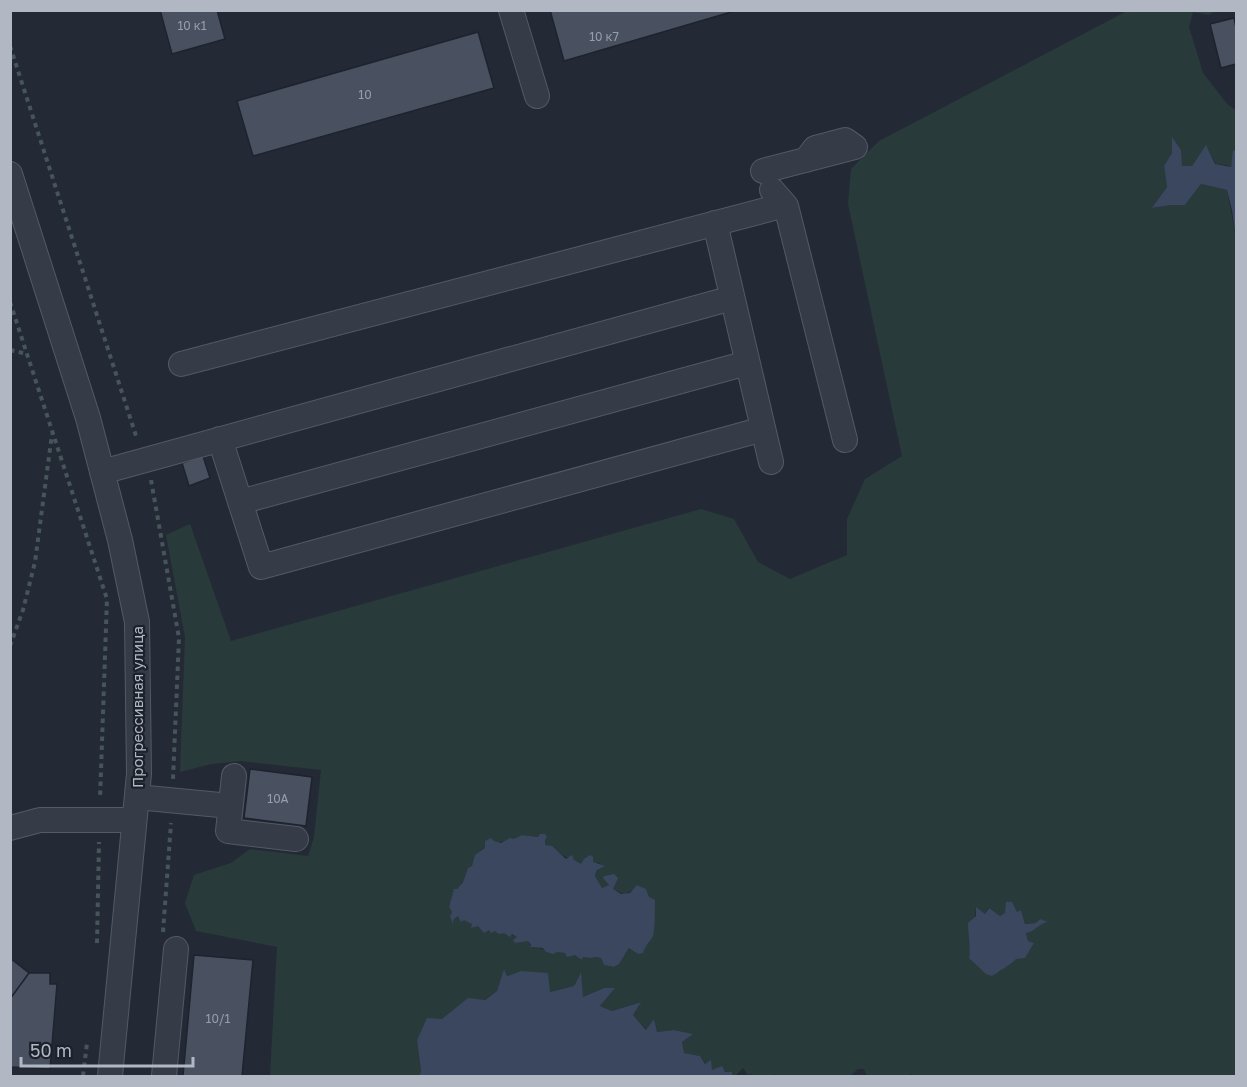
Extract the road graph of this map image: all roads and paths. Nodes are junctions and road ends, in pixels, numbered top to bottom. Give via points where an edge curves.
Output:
1 (511, 10) edge
2 (10, 46) edge
3 (537, 96) dead end
4 (806, 160) dead end
5 (10, 174) edge
6 (774, 188) junction
7 (715, 224) junction
8 (732, 298) junction
9 (10, 302) edge
10 (10, 350) edge
11 (27, 354) junction
12 (747, 363) junction
13 (181, 364) dead end
14 (763, 429) junction
15 (52, 431) junction
16 (220, 439) junction
17 (845, 440) dead end
18 (145, 460) junction
19 (771, 462) dead end
20 (102, 472) junction
21 (240, 502) junction
22 (10, 646) edge
23 (234, 776) dead end
24 (172, 801) junction
25 (230, 806) junction
26 (136, 809) junction
27 (99, 820) junction
28 (10, 828) edge
29 (296, 839) dead end
30 (169, 942) joint
31 (97, 953) dead end
32 (89, 1032) dead end
33 (83, 1077) edge
34 (110, 1077) edge
35 (164, 1077) edge

1 - 3 street
2 - 18 path
4 - 6 street
5 - 20 street, Прогрессивная улица
6 - 7 street
6 - 17 street
7 - 8 street
7 - 13 street
8 - 12 street
8 - 16 street
9 - 11 path
10 - 11 path
11 - 15 path
12 - 14 street
12 - 21 street
14 - 19 street
14 - 21 street via 261,567
15 - 22 path via 36,561
15 - 27 path via 107,599
16 - 18 street
16 - 21 street
18 - 20 street
18 - 24 path via 179,638
20 - 26 street, Прогрессивная улица via 137,622
23 - 25 street
24 - 25 street
24 - 26 street
24 - 30 path
25 - 29 street via 228,831
26 - 27 street
26 - 34 street, Прогрессивная улица
27 - 28 street via 40,820
27 - 31 path
30 - 35 street
32 - 33 path

